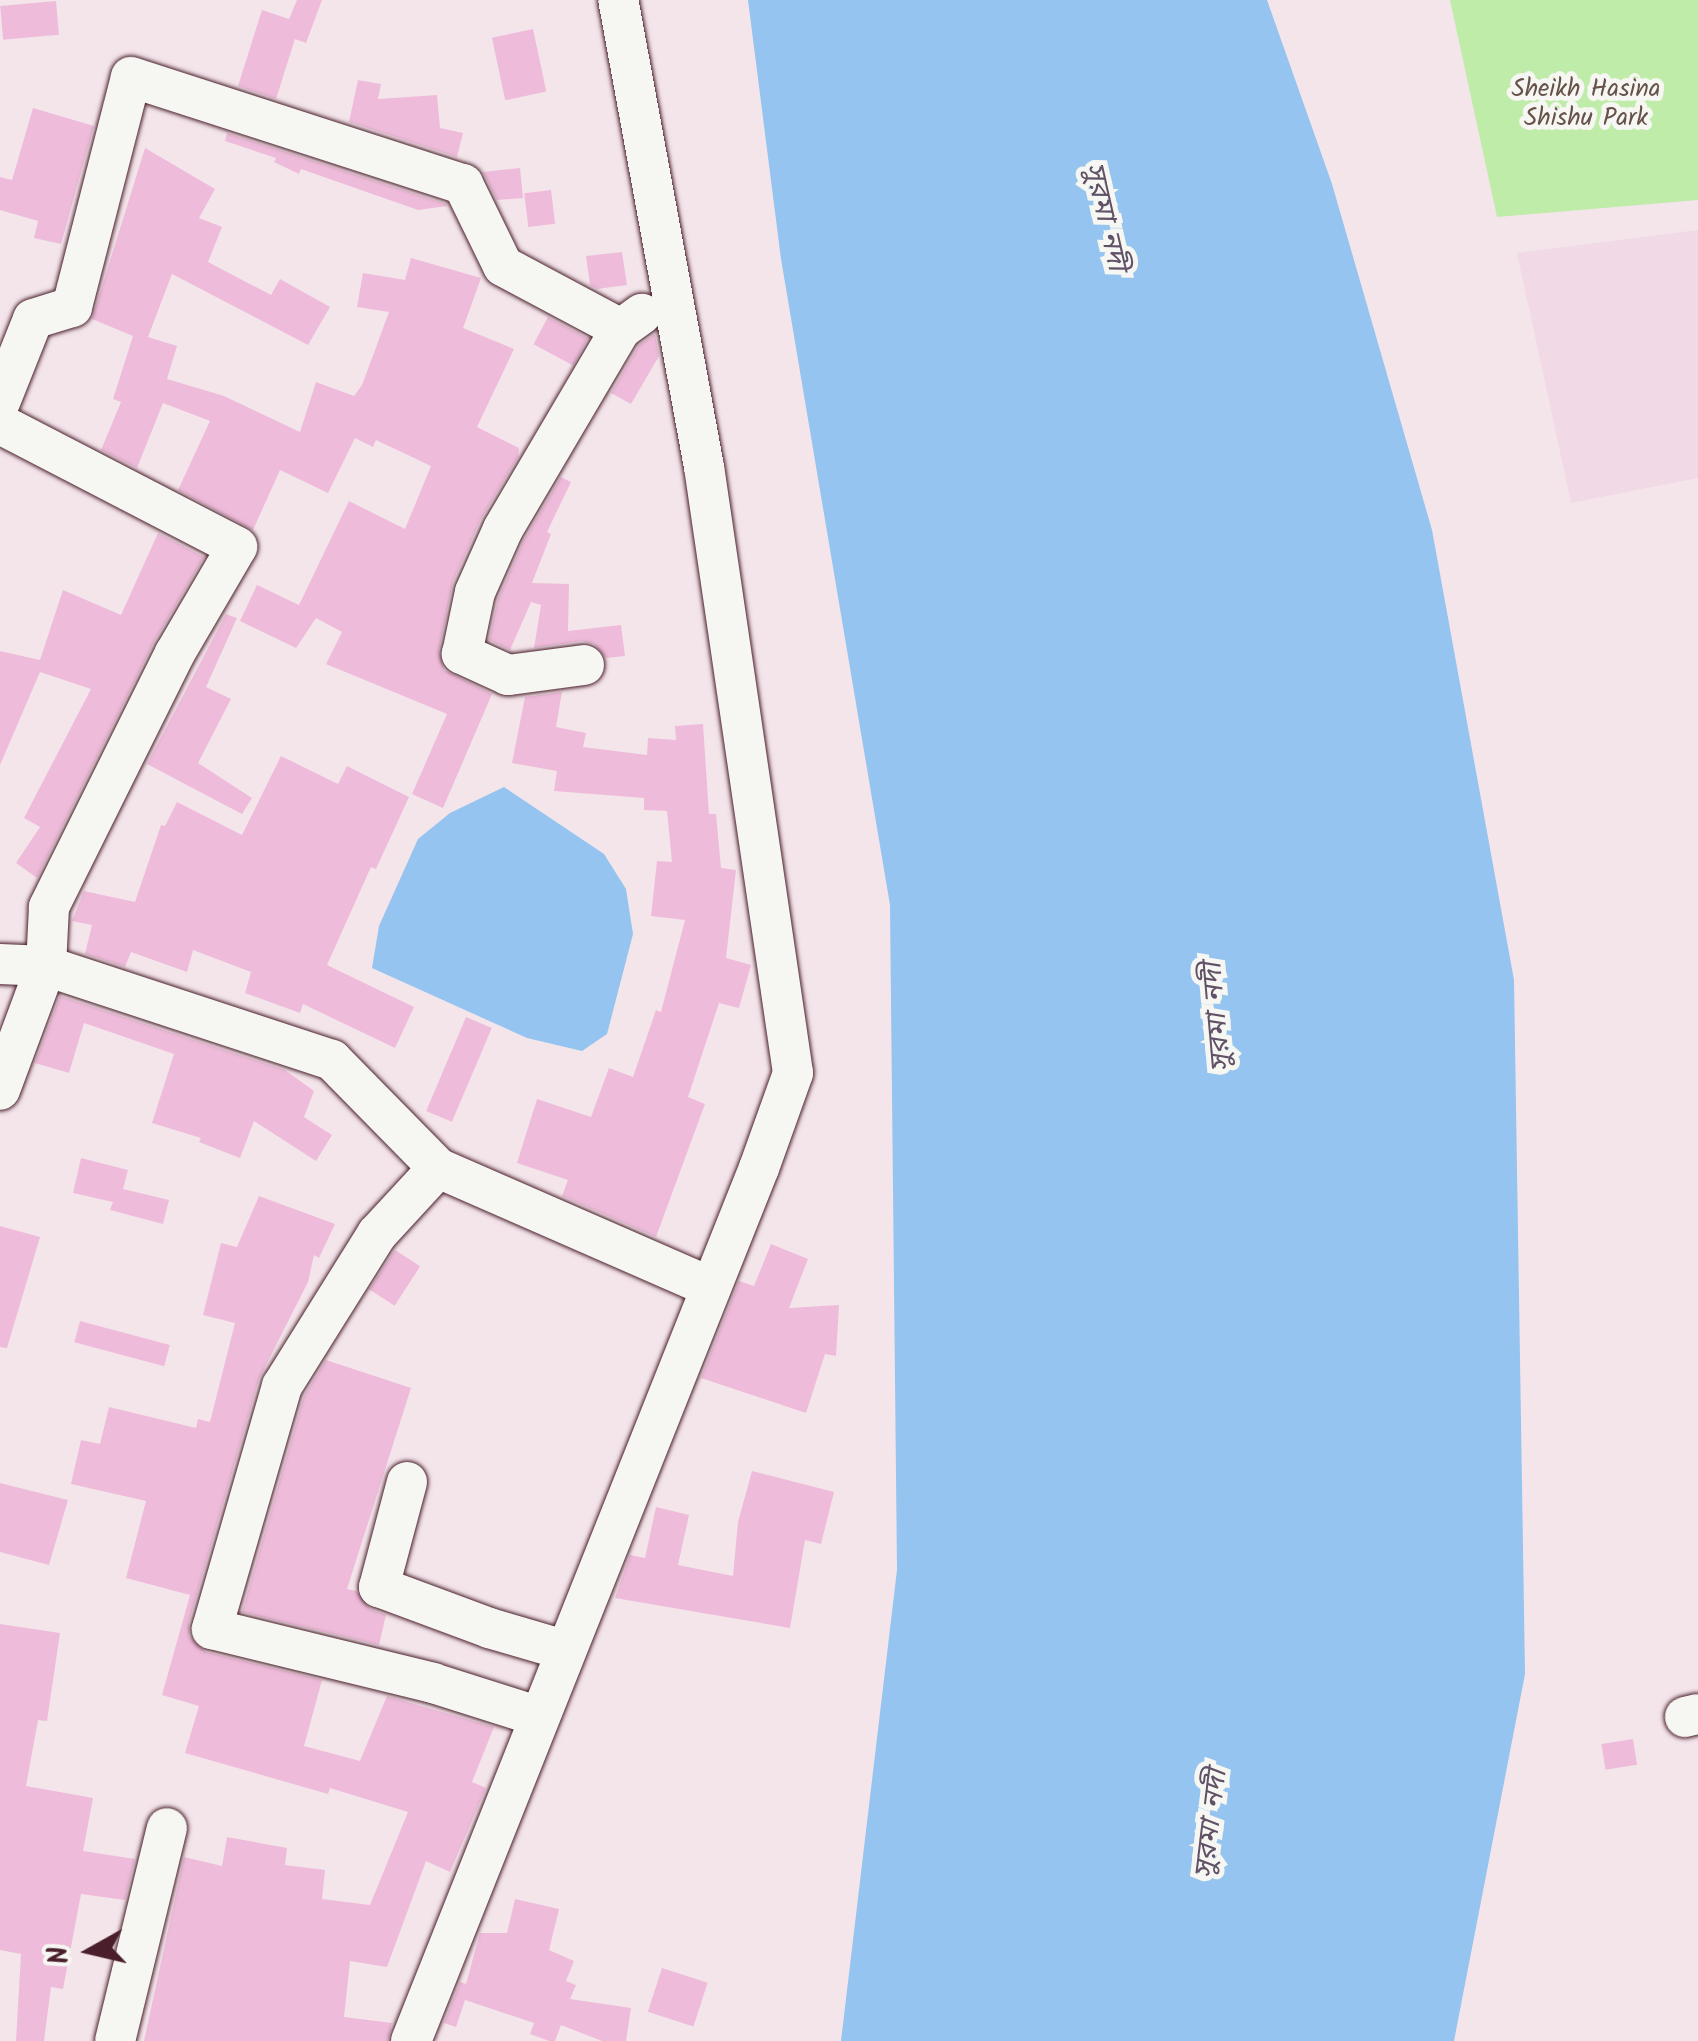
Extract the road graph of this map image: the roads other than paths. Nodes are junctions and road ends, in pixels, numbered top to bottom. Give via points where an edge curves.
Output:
1 (618, 0) edge
2 (670, 295) junction
3 (621, 328) junction
4 (0, 402) edge
5 (0, 424) edge
6 (584, 665) dead end
7 (0, 964) edge
8 (46, 966) junction
9 (0, 1090) edge
10 (438, 1168) junction
11 (711, 1287) junction
12 (406, 1482) dead end
13 (564, 1650) junction
14 (537, 1716) junction
15 (167, 1828) dead end
16 (115, 2041) edge
17 (410, 2041) edge

1 - 2 street
2 - 3 street
2 - 11 street via 704,466 792,1072
3 - 4 street via 503,266 463,184 131,77 72,308 33,319
3 - 6 street via 503,529 475,592 462,654 508,675
5 - 8 street via 237,548 175,654 49,908
7 - 8 street
8 - 9 street
8 - 10 street via 332,1060
10 - 11 street
10 - 14 street via 377,1234 282,1386 212,1629
11 - 13 street
12 - 13 street via 379,1587
13 - 14 street
14 - 17 street
15 - 16 street

